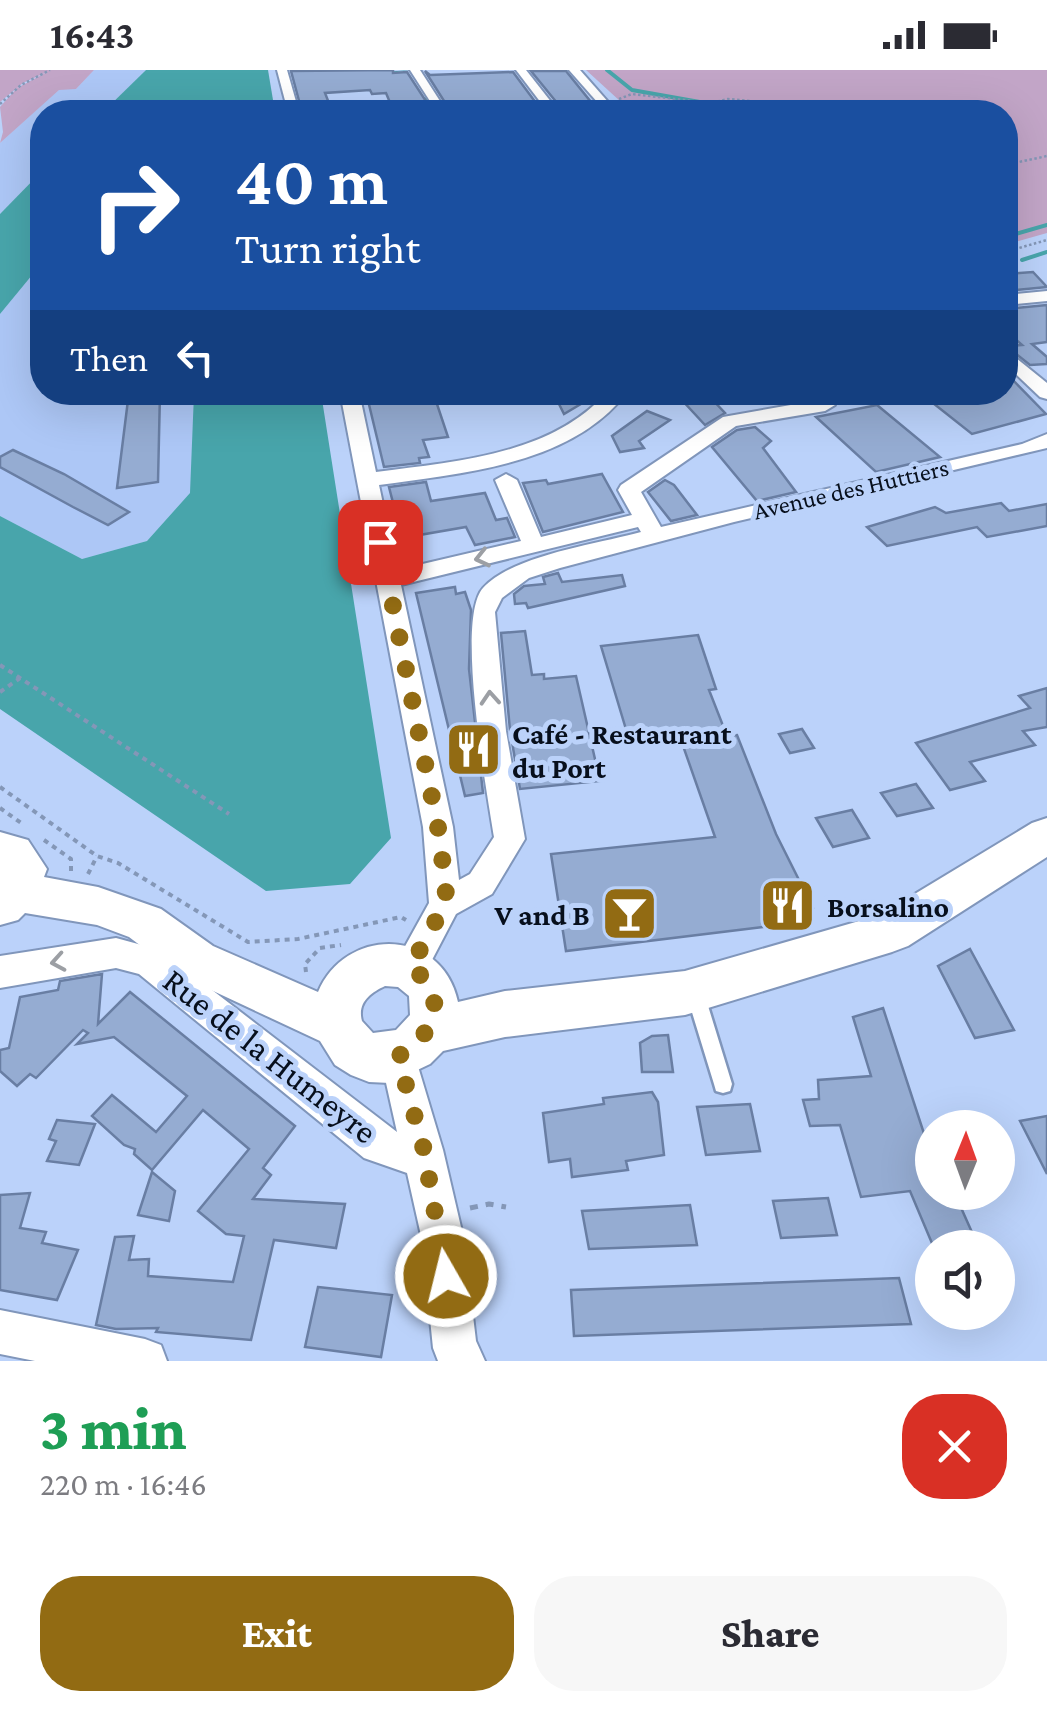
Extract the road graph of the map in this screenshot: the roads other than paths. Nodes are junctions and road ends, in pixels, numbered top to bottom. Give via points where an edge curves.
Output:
1 (282, 70) edge
2 (521, 70) edge
3 (574, 70) edge
4 (416, 72) edge
5 (291, 100) edge
6 (434, 100) edge
7 (545, 100) edge
8 (606, 100) edge
9 (1047, 296) edge
10 (1018, 299) edge
11 (1018, 365) edge
12 (1044, 386) edge
13 (352, 405) edge
14 (606, 405) edge
15 (818, 405) edge
16 (1047, 440) edge
17 (366, 480) junction
18 (506, 480) dead end
19 (650, 528) junction
20 (534, 546) junction
21 (389, 580) junction
22 (1047, 835) edge
23 (0, 850) edge
24 (9, 900) edge
25 (445, 904) junction
26 (0, 972) edge
27 (356, 976) junction
28 (258, 989) junction
29 (694, 991) junction
30 (416, 993) junction
31 (336, 1024) junction
32 (723, 1084) dead end
33 (424, 1150) junction
34 (0, 1332) edge
35 (145, 1361) edge
36 (463, 1361) edge

1 - 5 street
2 - 7 street
3 - 8 street
4 - 6 street
9 - 10 street
11 - 12 street
13 - 17 street
14 - 17 street via 566,434 527,449
15 - 19 street via 730,421 630,490
16 - 19 street, Avenue des Huttiers
17 - 21 street
18 - 20 street
19 - 20 street
25 -> 19 street via 481,884 510,839 492,731 483,612 492,593 521,573
20 -> 21 street
21 - 25 street via 438,827
22 - 29 main road via 892,932
23 - 24 main road via 21,860 23,880
24 - 28 main road via 98,906 145,923 197,961
25 - 30 street
33 -> 26 street, Rue de la Humeyre via 403,1154 378,1144 148,962 116,953
27 - 28 main road
27 - 30 main road via 382,964
27 - 31 main road via 338,998
28 - 31 main road
29 - 30 main road via 505,1014 472,1024
29 - 32 lane
30 - 31 main road via 382,1058 351,1049
30 - 33 street
33 - 36 street via 454,1348
34 - 35 street

